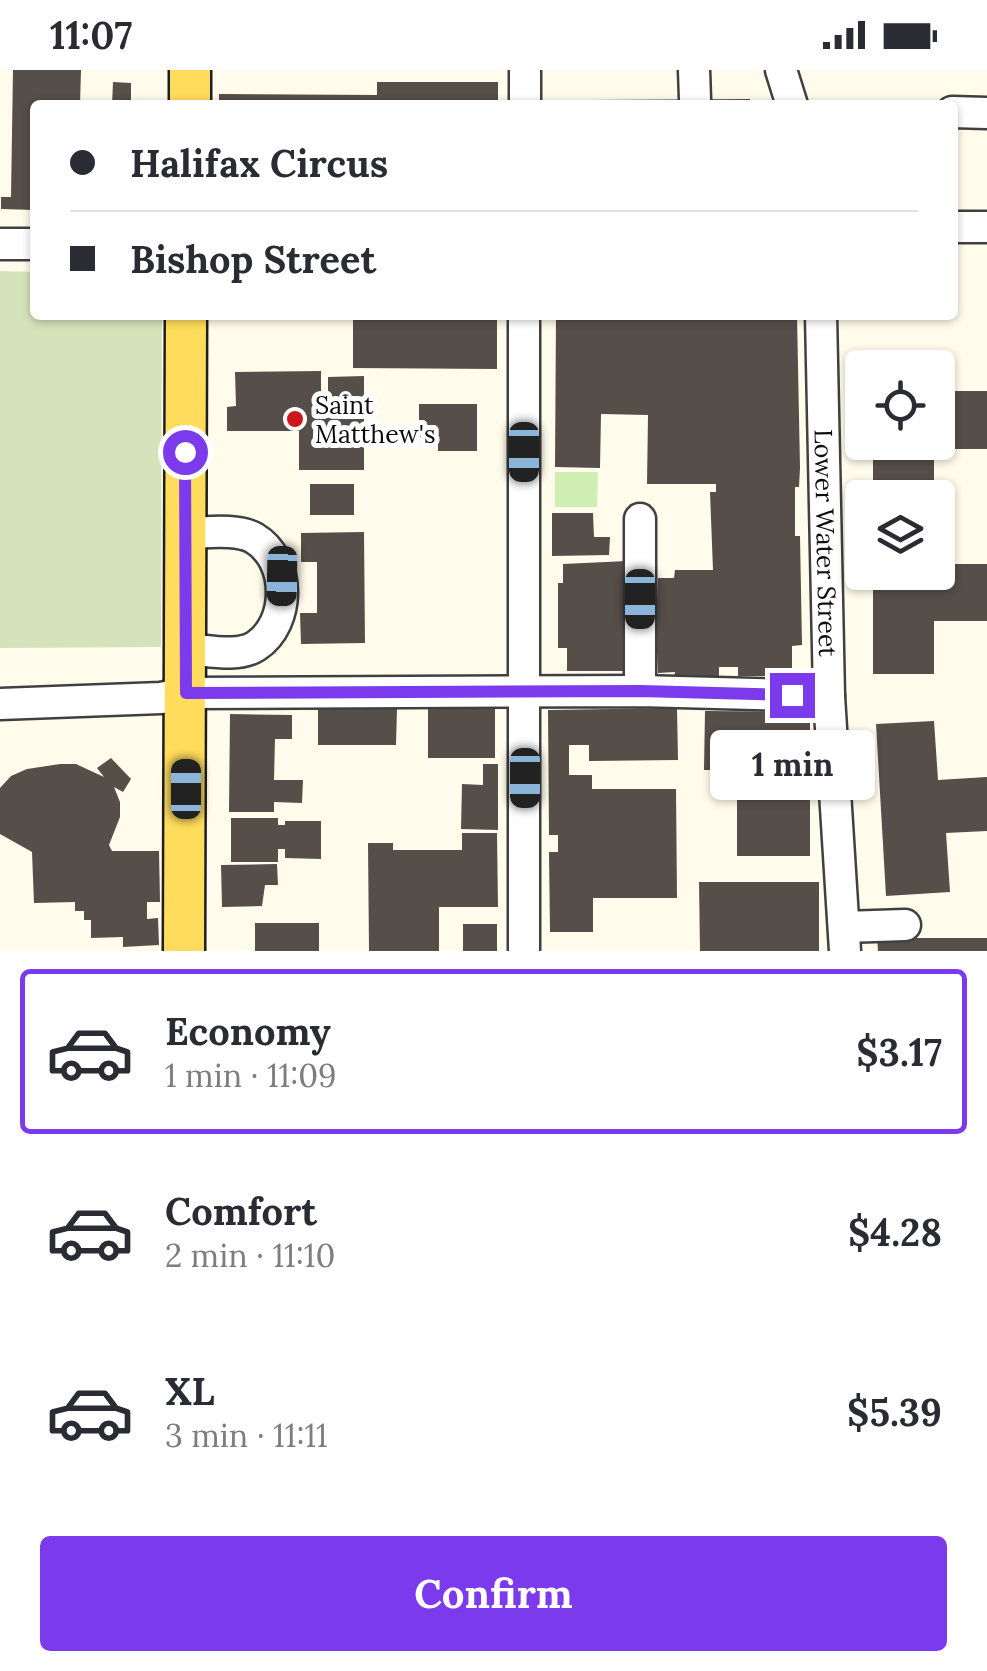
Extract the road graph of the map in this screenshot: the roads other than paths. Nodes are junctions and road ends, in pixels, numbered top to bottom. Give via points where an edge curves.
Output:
1 (190, 70) edge
2 (525, 70) edge
3 (782, 70) edge
4 (190, 100) edge
5 (525, 100) edge
6 (791, 100) edge
7 (958, 112) edge
8 (987, 112) edge
9 (958, 227) edge
10 (987, 227) edge
11 (0, 244) edge
12 (30, 244) edge
13 (186, 320) edge
14 (524, 320) edge
15 (821, 320) edge
16 (640, 519) dead end
17 (184, 533) junction
18 (186, 649) junction
19 (640, 691) junction
20 (186, 693) junction
21 (525, 693) junction
22 (829, 696) junction
23 (0, 704) edge
24 (905, 926) dead end
25 (844, 939) edge
26 (184, 951) edge
27 (524, 951) edge

1 - 4 main road
2 - 5 street
3 - 6 street
7 - 8 street
9 - 10 street
11 - 12 street
13 - 17 main road
14 - 21 street
15 - 22 street, Lower Water Street
16 - 19 street
17 - 18 main road
17 - 18 street via 254,538 282,576 278,618 254,648
18 - 20 main road
19 - 21 street
19 - 22 street
20 - 21 street
20 - 23 street
20 - 26 main road
21 - 27 street
22 - 25 street, Lower Water Street
24 - 25 street

